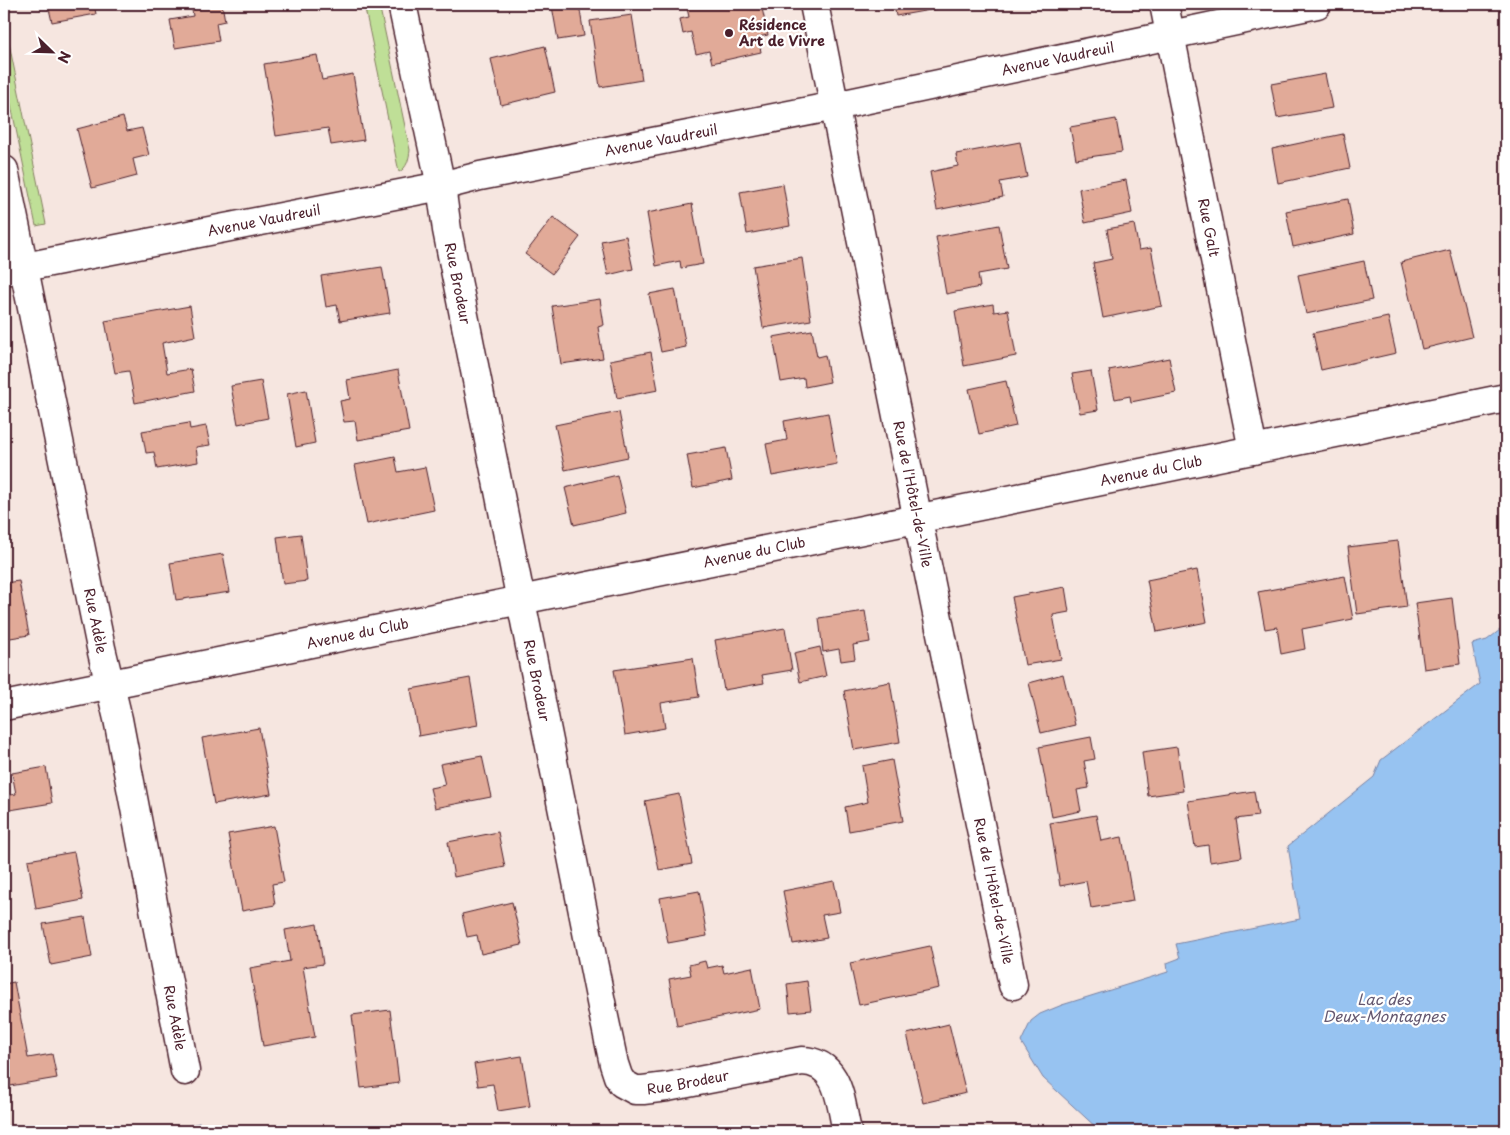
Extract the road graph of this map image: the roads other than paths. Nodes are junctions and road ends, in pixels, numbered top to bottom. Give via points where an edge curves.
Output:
1 (402, 4) edge
2 (814, 4) edge
3 (1164, 4) edge
4 (1317, 4) edge
5 (1170, 34) junction
6 (835, 106) junction
7 (4, 170) edge
8 (441, 186) junction
9 (14, 269) edge
10 (1506, 398) edge
11 (1253, 450) junction
12 (918, 519) junction
13 (521, 600) junction
14 (110, 684) junction
15 (4, 706) edge
16 (1013, 984) dead end
17 (185, 1071) dead end
18 (847, 1131) edge

1 - 8 street, Rue Brodeur
2 - 6 street, Rue de l'Hôtel-de-Ville
3 - 5 street, Rue Galt
4 - 5 street, Avenue Vaudreuil
5 - 6 street, Avenue Vaudreuil
5 - 11 street, Rue Galt
6 - 8 street, Avenue Vaudreuil
6 - 12 street, Rue de l'Hôtel-de-Ville
7 - 9 street, Rue Adèle
8 - 9 street, Avenue Vaudreuil
8 - 13 street, Rue Brodeur
9 - 14 street, Rue Adèle
10 - 11 street, Avenue du Club
11 - 12 street, Avenue du Club
12 - 13 street, Avenue du Club
12 - 16 street, Rue de l'Hôtel-de-Ville
13 - 14 street, Avenue du Club
13 - 18 street, Rue Brodeur via 614,1064 622,1083 635,1090 643,1090 802,1061 816,1062 828,1071 836,1084
14 - 15 street, Avenue du Club
14 - 17 street, Rue Adèle

